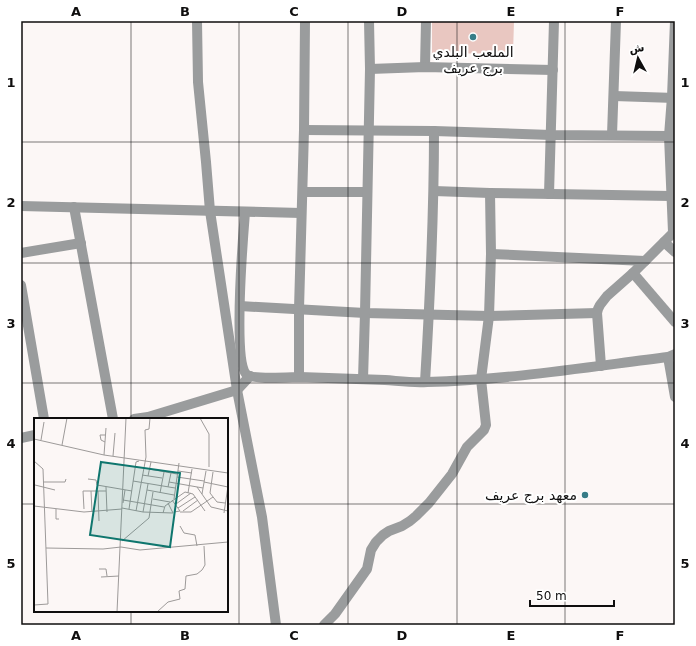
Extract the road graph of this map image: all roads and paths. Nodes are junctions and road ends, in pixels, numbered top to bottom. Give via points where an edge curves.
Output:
1 (197, 21) edge
2 (305, 21) edge
3 (369, 21) edge
4 (426, 21) edge
5 (554, 21) edge
6 (616, 21) edge
7 (674, 21) edge
8 (674, 37) edge
9 (424, 67) junction
10 (370, 69) junction
11 (553, 70) junction
12 (614, 96) junction
13 (673, 98) edge
14 (304, 130) junction
15 (368, 131) junction
16 (434, 131) junction
17 (551, 135) junction
18 (612, 135) junction
19 (669, 136) junction
20 (434, 191) junction
21 (303, 192) junction
22 (367, 192) junction
23 (490, 193) junction
24 (549, 194) junction
25 (671, 196) junction
26 (21, 206) edge
27 (74, 207) junction
28 (210, 211) junction
29 (244, 212) junction
30 (301, 213) junction
31 (674, 232) edge
32 (664, 242) junction
33 (81, 243) junction
34 (675, 252) edge
35 (21, 253) edge
36 (491, 254) junction
37 (645, 260) junction
38 (632, 273) junction
39 (21, 284) edge
40 (240, 306) junction
41 (299, 309) junction
42 (365, 313) junction
43 (597, 313) junction
44 (429, 315) junction
45 (489, 316) junction
46 (675, 322) edge
47 (671, 356) edge
48 (601, 366) junction
49 (250, 376) junction
50 (299, 377) junction
51 (363, 379) junction
52 (481, 380) junction
53 (425, 382) junction
54 (237, 390) junction
55 (675, 397) edge
56 (44, 418) edge
57 (113, 418) edge
58 (148, 418) edge
59 (34, 435) edge
60 (21, 438) edge
61 (276, 625) edge
62 (324, 625) edge

1 - 28 street via 198,82
2 - 14 street
3 - 10 street
4 - 9 street
5 - 11 street
6 - 12 street
7 - 8 street
8 - 13 street
9 - 10 street
9 - 11 street
10 - 15 street
11 - 17 street
12 - 13 street
12 - 18 street
13 - 19 street
14 - 15 street
14 - 21 street
15 - 16 street
15 - 22 street
16 - 17 street
16 - 20 street
17 - 18 street
17 - 24 street
18 - 19 street
19 - 25 street
20 - 23 street
20 - 44 street
21 - 22 street
21 - 30 street
22 - 42 street
23 - 24 street
23 - 36 street
24 - 25 street
25 - 31 street
26 - 27 street
27 - 28 street
27 - 33 street
28 - 29 street
28 - 54 street
29 - 30 street
29 - 40 street
30 - 41 street
31 - 32 street
32 - 34 street
32 - 37 street
33 - 35 street
33 - 57 street
36 - 37 street
36 - 45 street
37 - 38 street
38 - 43 street via 607,296
38 - 46 street
39 - 56 street
40 - 41 street
40 - 49 street via 241,356 244,371
41 - 42 street
41 - 50 street
42 - 44 street
42 - 51 street
43 - 45 street
43 - 48 street
44 - 45 street
44 - 53 street
45 - 52 street
47 - 48 street
47 - 55 street
48 - 52 street
49 - 50 street
49 - 54 street
50 - 51 street
51 - 53 street
52 - 53 street
52 - 62 street via 486,425 484,430 467,447 452,474 429,503 416,516 389,531 376,542 371,550 368,569
54 - 58 street
54 - 61 street via 262,517
59 - 60 street

